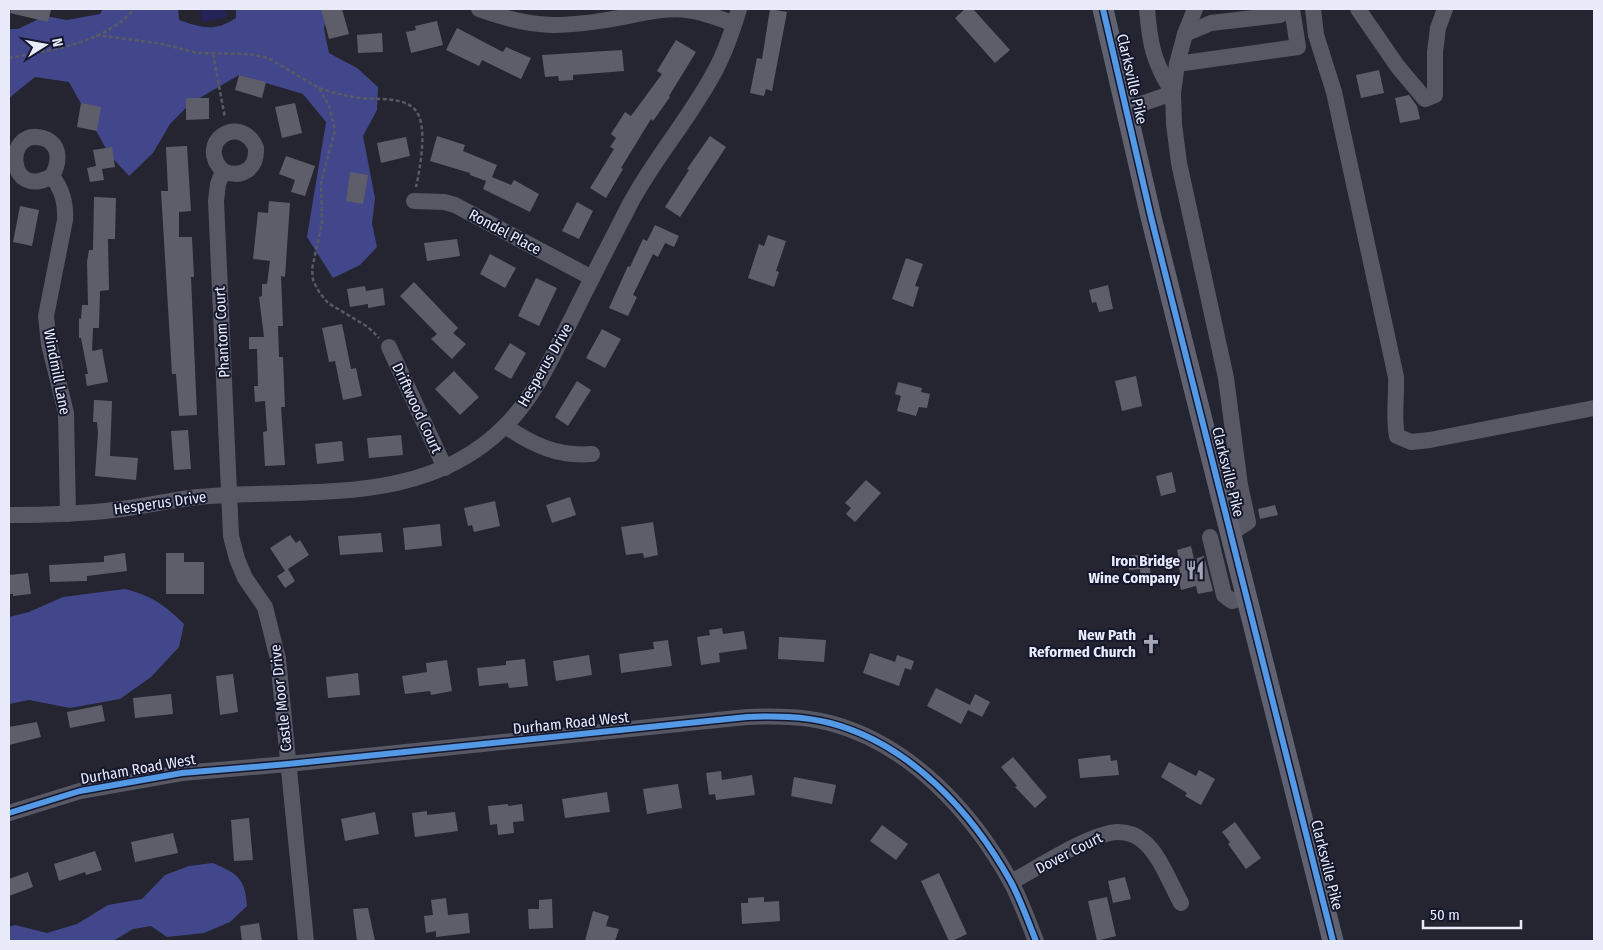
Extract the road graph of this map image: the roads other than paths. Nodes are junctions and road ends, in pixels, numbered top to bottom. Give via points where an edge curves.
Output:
1 (479, 9) edge
2 (1103, 9) edge
3 (1147, 9) edge
4 (1195, 9) edge
5 (1291, 9) edge
6 (1313, 9) edge
7 (1358, 9) edge
8 (1445, 9) edge
9 (737, 16) edge
10 (1185, 34) junction
11 (1178, 64) junction
12 (1173, 93) junction
13 (1126, 109) junction
14 (223, 172) junction
15 (52, 176) dead end
16 (414, 201) road end
17 (592, 278) junction
18 (389, 347) road end
19 (1594, 408) edge
20 (506, 426) junction
21 (592, 454) dead end
22 (445, 468) junction
23 (229, 494) junction
24 (68, 514) junction
25 (9, 515) edge
26 (1231, 533) junction
27 (1210, 537) dead end
28 (1246, 597) junction
29 (288, 764) junction
30 (9, 813) edge
31 (1011, 882) junction
32 (1181, 903) dead end
33 (306, 941) edge
34 (1036, 941) edge
35 (1332, 941) edge

1 - 9 street via 527,24 550,26 670,10
2 - 13 main road, Clarksville Pike
3 - 12 street via 1150,42 1157,67
4 - 10 street
5 - 10 street via 1280,15 1211,23
5 - 11 street via 1298,47
6 - 19 street via 1316,35 1334,92 1396,377 1397,412 1394,423 1397,436 1411,442 1430,440
7 - 8 street via 1424,98 1435,95 1435,52 1438,28
9 - 17 street, Hesperus Drive via 715,70 640,186
10 - 11 street
11 - 12 street
12 - 13 street
12 - 26 street via 1179,163 1226,378 1248,522
13 - 26 main road, Clarksville Pike
14 - 14 street via 240,175 250,170 256,156 253,141 248,136 239,132 222,135 214,148 216,164
14 - 23 street, Phantom Court via 216,201
15 - 24 street, Windmill Lane via 64,198 66,220 48,303 47,323 66,413
16 - 17 street, Rondel Place via 444,202 455,206
17 - 20 street, Hesperus Drive via 544,372
18 - 22 street, Driftwood Court
20 - 21 street via 547,450
20 - 22 street, Hesperus Drive via 486,443
22 - 23 street, Hesperus Drive via 378,488
23 - 24 street, Hesperus Drive
23 - 29 street, Castle Moor Drive via 237,559 245,578 265,607 272,629
24 - 25 street, Hesperus Drive
26 - 28 main road, Clarksville Pike
27 - 28 street via 1224,595 1232,600
28 - 35 main road, Clarksville Pike
29 - 30 street, Durham Road West via 144,778 80,791
29 - 31 street, Durham Road West via 747,718 804,718 858,732 908,760 956,805
29 - 33 street, Castle Moor Drive
31 - 32 street, Dover Court via 1098,836 1129,833 1152,850
31 - 34 street, Durham Road West

